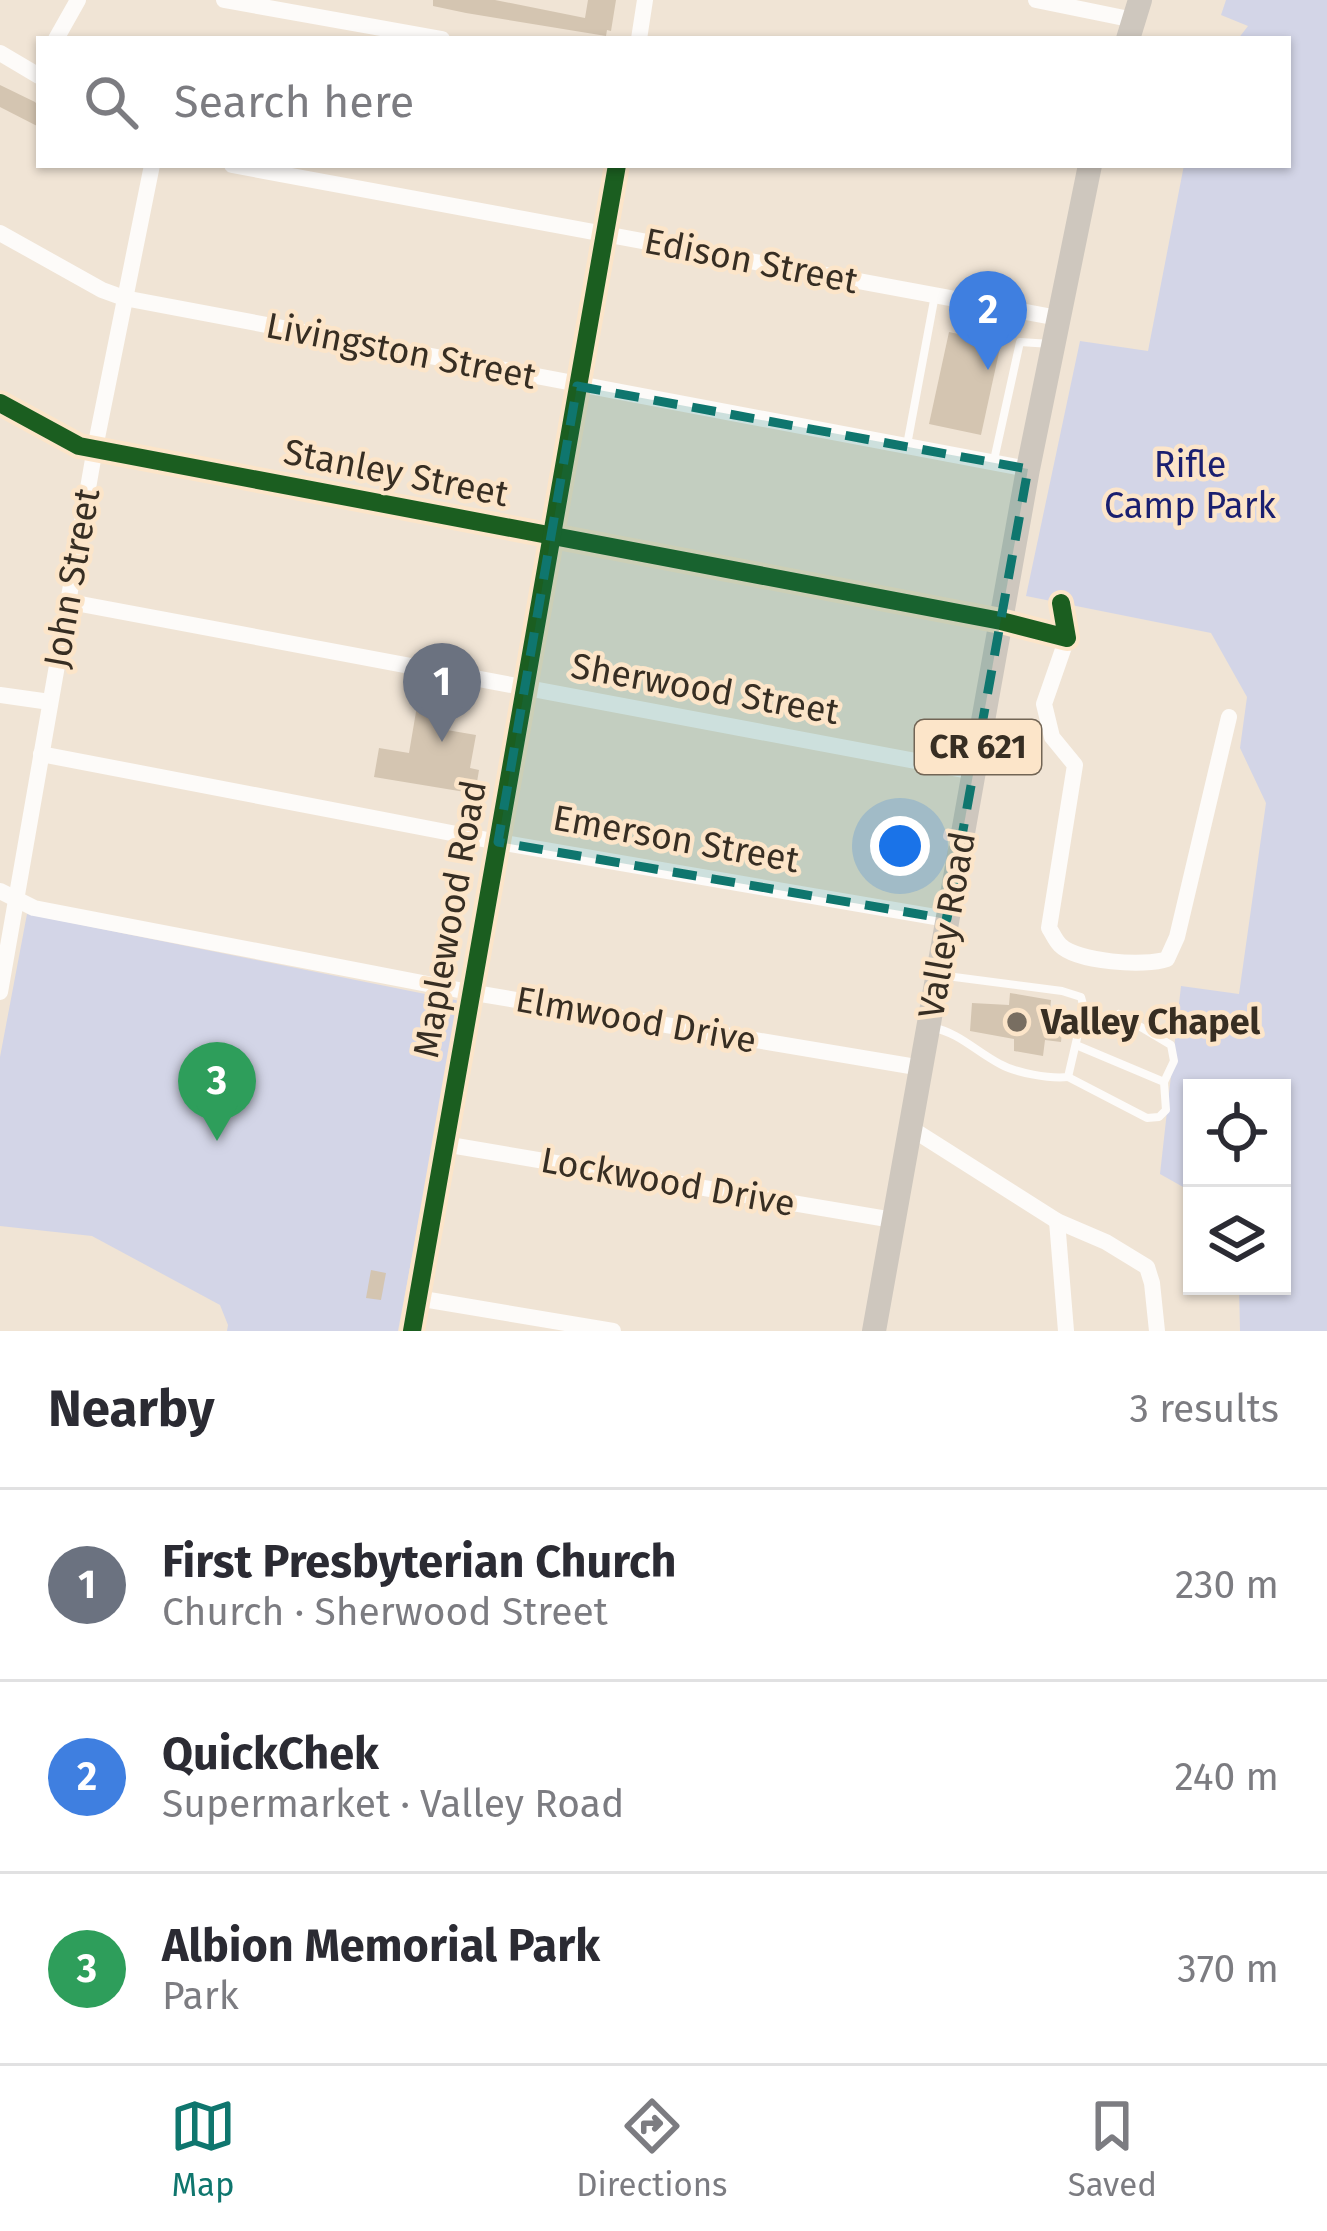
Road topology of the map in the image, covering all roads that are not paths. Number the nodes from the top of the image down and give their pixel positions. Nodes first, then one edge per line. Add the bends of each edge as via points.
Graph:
1 (78, 0) edge
2 (224, 0) edge
3 (645, 0) edge
4 (1036, 0) edge
5 (1134, 20) edge
6 (58, 36) edge
7 (425, 36) edge
8 (639, 36) edge
9 (0, 53) edge
10 (36, 72) edge
11 (151, 168) edge
12 (248, 168) edge
13 (616, 168) edge
14 (1085, 168) edge
15 (0, 232) edge
16 (604, 234) junction
17 (935, 296) junction
18 (124, 298) junction
19 (1058, 318) junction
20 (1053, 344) junction
21 (577, 386) junction
22 (0, 403) edge
23 (906, 446) junction
24 (95, 448) junction
25 (994, 463) junction
26 (1028, 469) junction
27 (551, 537) junction
28 (70, 602) junction
29 (1061, 603) dead end
30 (1001, 621) junction
31 (1067, 638) junction
32 (525, 690) junction
33 (0, 695) edge
34 (50, 703) junction
35 (1228, 717) dead end
36 (40, 754) junction
37 (974, 772) junction
38 (498, 842) junction
39 (8, 896) edge
40 (947, 919) junction
41 (938, 975) junction
42 (0, 992) edge
43 (469, 992) junction
44 (1119, 1013) dead end
45 (929, 1027) junction
46 (1076, 1046) junction
47 (922, 1068) junction
48 (1068, 1076) junction
49 (1164, 1082) junction
50 (912, 1129) junction
51 (444, 1144) junction
52 (892, 1220) junction
53 (1057, 1221) junction
54 (418, 1298) junction
55 (412, 1331) edge
56 (613, 1331) edge
57 (874, 1331) edge
58 (1066, 1331) edge
59 (1157, 1331) edge

1 - 6 street
2 - 7 street
3 - 8 street
4 - 5 street
9 - 10 street
11 - 18 street, John Street
12 - 16 street, Edison Street
13 - 16 street, Maplewood Road
14 - 19 main road, Valley Road / CR 621
15 - 18 street, Livingston Street
16 - 17 street, Edison Street
16 - 21 street, Maplewood Road
17 - 19 street, Edison Street
17 - 23 lane
18 - 21 street, Livingston Street
18 - 24 street, John Street
19 - 20 main road, Valley Road / CR 621
20 - 25 lane via 1020,342
20 - 26 main road, Valley Road / CR 621
21 - 23 street, Livingston Street
21 - 27 street, Maplewood Road
22 - 24 street, Stanley Street
23 - 25 street, Livingston Street
24 - 27 street, Stanley Street
24 - 28 street, John Street
25 - 26 street, Livingston Street
26 - 30 main road, Valley Road / CR 621
27 - 30 street, Stanley Street
27 - 32 street, Maplewood Road
28 - 32 street, Sherwood Street
28 - 34 street, John Street
29 - 31 street
30 - 31 street, Stanley Street
30 - 37 main road, Valley Road / CR 621
31 - 35 street via 1043,704 1052,737 1075,765 1049,928 1078,956 1167,959
32 - 37 street, Sherwood Street
32 - 38 street, Maplewood Road
33 - 34 street
34 - 36 street, John Street
36 - 38 street, Emerson Street
36 - 39 street, John Street
37 - 40 main road, Valley Road / CR 621
38 - 40 street, Emerson Street
38 - 43 street, Maplewood Road
39 - 42 street, John Street
39 - 43 street, Elmwood Drive via 34,908
40 - 41 main road, Valley Road / CR 621
41 - 45 main road, Valley Road / CR 621
41 - 46 lane via 1081,997
43 - 47 street, Elmwood Drive
43 - 51 street, Maplewood Road
44 - 49 lane via 1171,1045
45 - 47 main road, Valley Road / CR 621
45 - 48 lane via 960,1035 1000,1065
46 - 48 lane
46 - 49 lane
47 - 50 main road, Valley Road / CR 621
48 - 49 lane via 1154,1119 1166,1110
50 - 52 main road, Valley Road / CR 621
50 - 53 street
51 - 52 street, Lockwood Drive
51 - 54 street, Maplewood Road
52 - 57 main road, Valley Road / CR 621
53 - 58 street
53 - 59 street via 1147,1267
54 - 55 street, Maplewood Road
54 - 56 street

